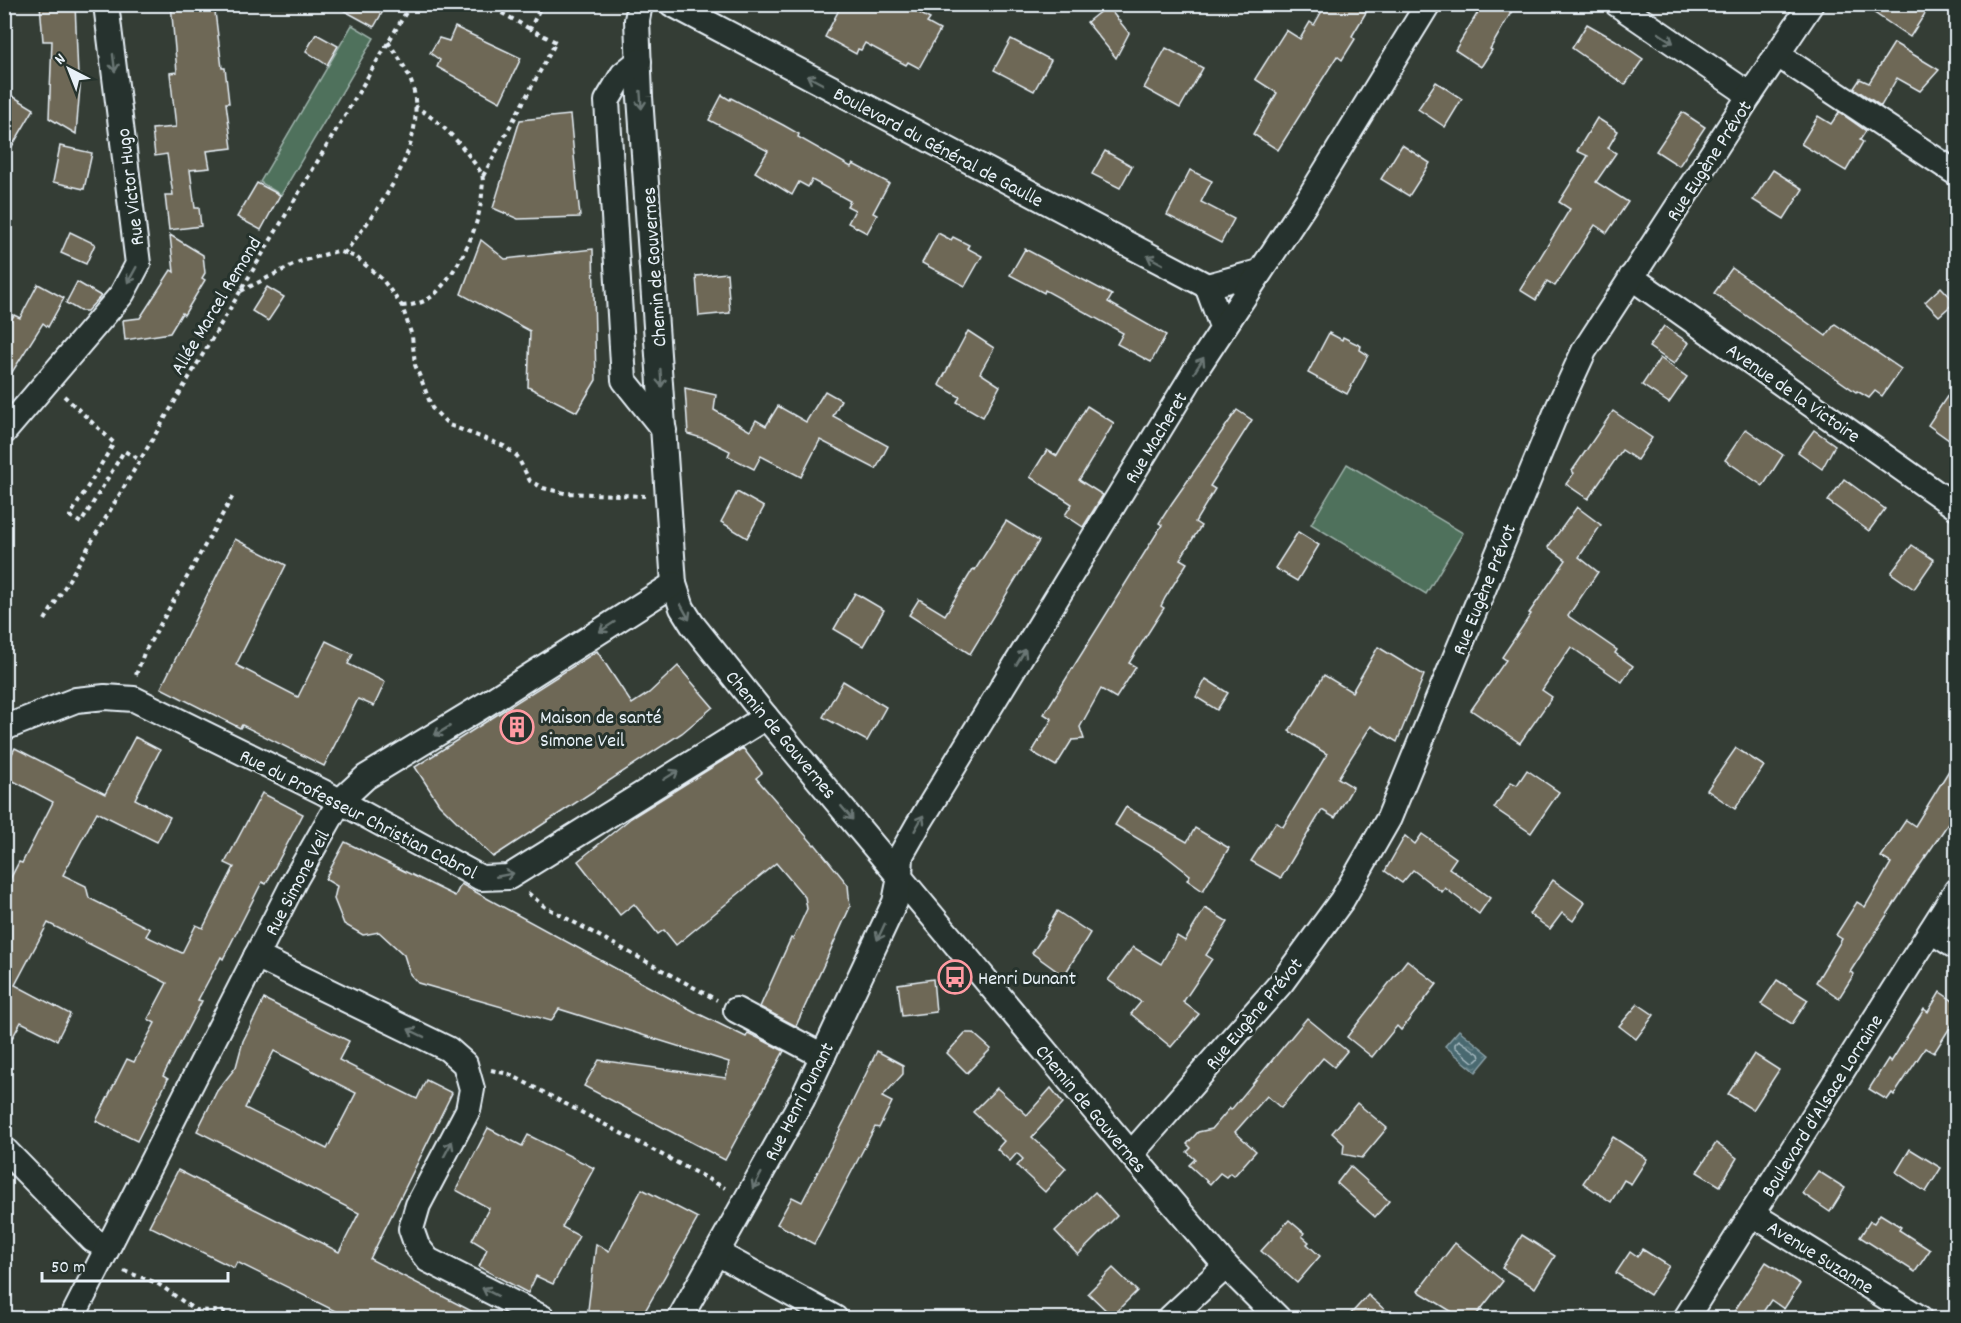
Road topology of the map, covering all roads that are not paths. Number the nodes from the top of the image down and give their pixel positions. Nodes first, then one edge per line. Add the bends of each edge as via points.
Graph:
1 (106, 4) edge
2 (640, 4) edge
3 (672, 4) edge
4 (1428, 4) edge
5 (1617, 4) edge
6 (1811, 4) edge
7 (1778, 55) junction
8 (639, 61) junction
9 (1750, 95) junction
10 (1956, 173) edge
11 (1259, 272) junction
12 (1631, 277) junction
13 (1207, 286) junction
14 (1222, 327) junction
15 (664, 430) junction
16 (4, 432) edge
17 (1956, 507) edge
18 (674, 584) junction
19 (766, 717) junction
20 (4, 729) edge
21 (340, 801) junction
22 (900, 877) junction
23 (1956, 891) edge
24 (1931, 931) junction
25 (1956, 946) edge
26 (256, 956) junction
27 (736, 1010) road end
28 (822, 1056) junction
29 (4, 1149) edge
30 (1131, 1154) junction
31 (1752, 1214) junction
32 (717, 1253) junction
33 (104, 1255) junction
34 (1226, 1266) junction
35 (72, 1318) edge
36 (543, 1318) edge
37 (680, 1318) edge
38 (835, 1318) edge
39 (1170, 1318) edge
40 (1278, 1318) edge
41 (1686, 1318) edge
42 (1920, 1318) edge

1 -> 16 street, Rue Victor Hugo via 138,264 122,294
2 - 8 street, Chemin de Gouvernes
13 -> 3 street, Boulevard du Général de Gaulle
4 - 11 street, Rue Macheret
5 -> 9 street
6 - 7 street, Rue Eugène Prévot
7 - 9 street, Rue Eugène Prévot
7 - 10 street
8 -> 15 street, Chemin de Gouvernes
8 - 15 street via 623,74 607,101 624,380
9 - 12 street, Rue Eugène Prévot
11 - 13 street
11 - 14 street, Rue Macheret
12 - 17 street, Avenue de la Victoire
12 - 30 street, Rue Eugène Prévot via 1584,351 1558,408 1389,818 1342,900 1282,982
13 - 14 street
22 -> 14 street, Rue Macheret via 901,855 918,825
15 - 18 street, Chemin de Gouvernes
18 -> 19 street, Chemin de Gouvernes via 692,624
18 -> 21 street, Rue Simone Veil via 366,777
21 -> 19 street, Rue du Professeur Christian Cabrol via 481,878 510,876
19 -> 22 street, Chemin de Gouvernes
20 - 21 street, Rue du Professeur Christian Cabrol via 76,700 134,699
21 - 26 street, Rue Simone Veil
22 -> 28 street, Rue Henri Dunant via 895,902
22 - 30 street, Chemin de Gouvernes
23 - 24 street, Boulevard d'Alsace Lorraine
24 - 25 street
24 - 31 street, Boulevard d'Alsace Lorraine
26 - 33 street, Rue Simone Veil
36 -> 26 street via 428,1260 411,1229 418,1205 468,1110 472,1089 465,1064 448,1049
27 - 28 street
28 -> 32 street, Rue Henri Dunant via 802,1100
29 - 33 street
30 - 34 street, Chemin de Gouvernes
31 - 41 street, Boulevard d'Alsace Lorraine
31 - 42 street, Avenue Suzanne
32 - 37 street, Rue Henri Dunant
32 - 38 street
33 - 35 street, Rue Simone Veil
34 - 39 street
34 - 40 street, Chemin de Gouvernes

